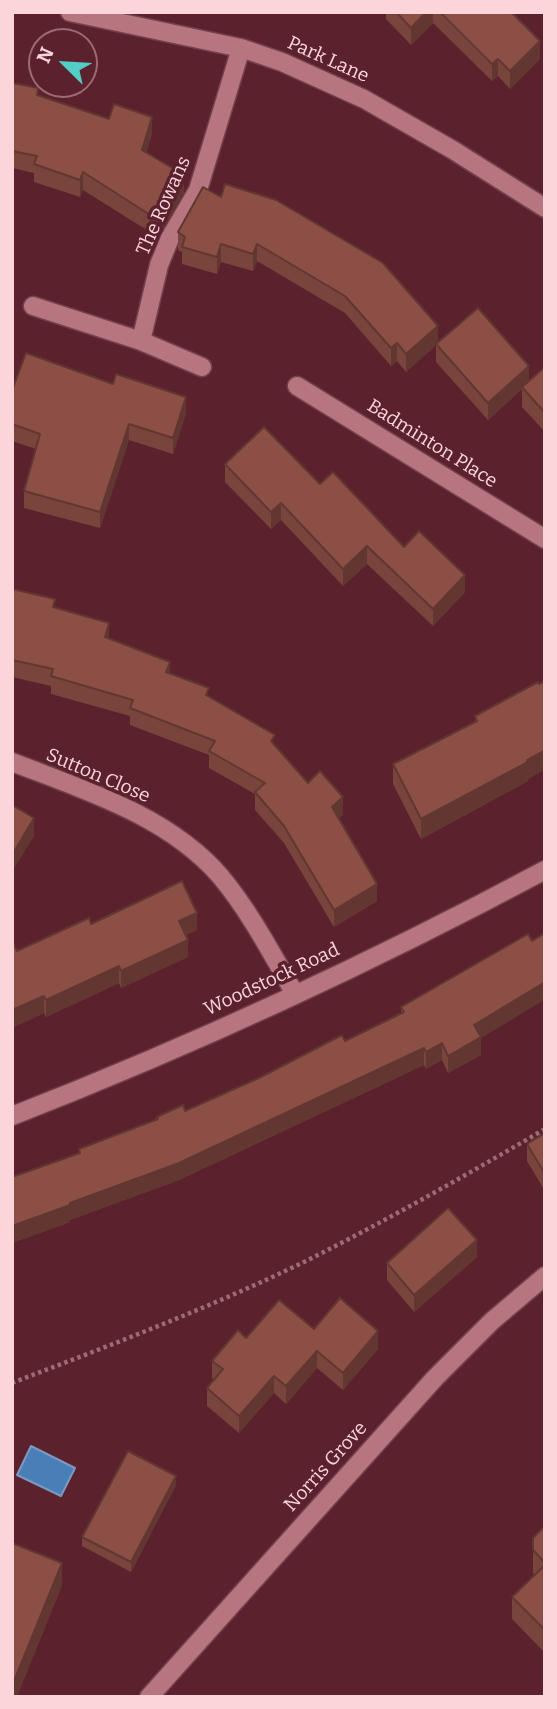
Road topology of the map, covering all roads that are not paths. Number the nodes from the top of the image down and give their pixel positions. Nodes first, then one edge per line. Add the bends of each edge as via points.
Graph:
1 (70, 12) edge
2 (240, 48) junction
3 (545, 208) edge
4 (33, 306) dead end
5 (141, 341) junction
6 (202, 367) dead end
7 (297, 386) dead end
8 (545, 539) edge
9 (12, 762) edge
10 (545, 870) edge
11 (295, 994) junction
12 (12, 1116) edge
13 (545, 1276) edge
14 (149, 1697) edge

1 - 2 street, Park Lane
2 - 3 street, Park Lane via 364,99
2 - 5 street, The Rowans via 198,190 159,265
4 - 5 street
5 - 6 street
7 - 8 street, Badminton Place
9 - 11 street, Sutton Close via 113,801 190,850 220,876
10 - 11 street, Woodstock Road
11 - 12 street, Woodstock Road via 101,1082
13 - 14 street, Norris Grove via 435,1378

